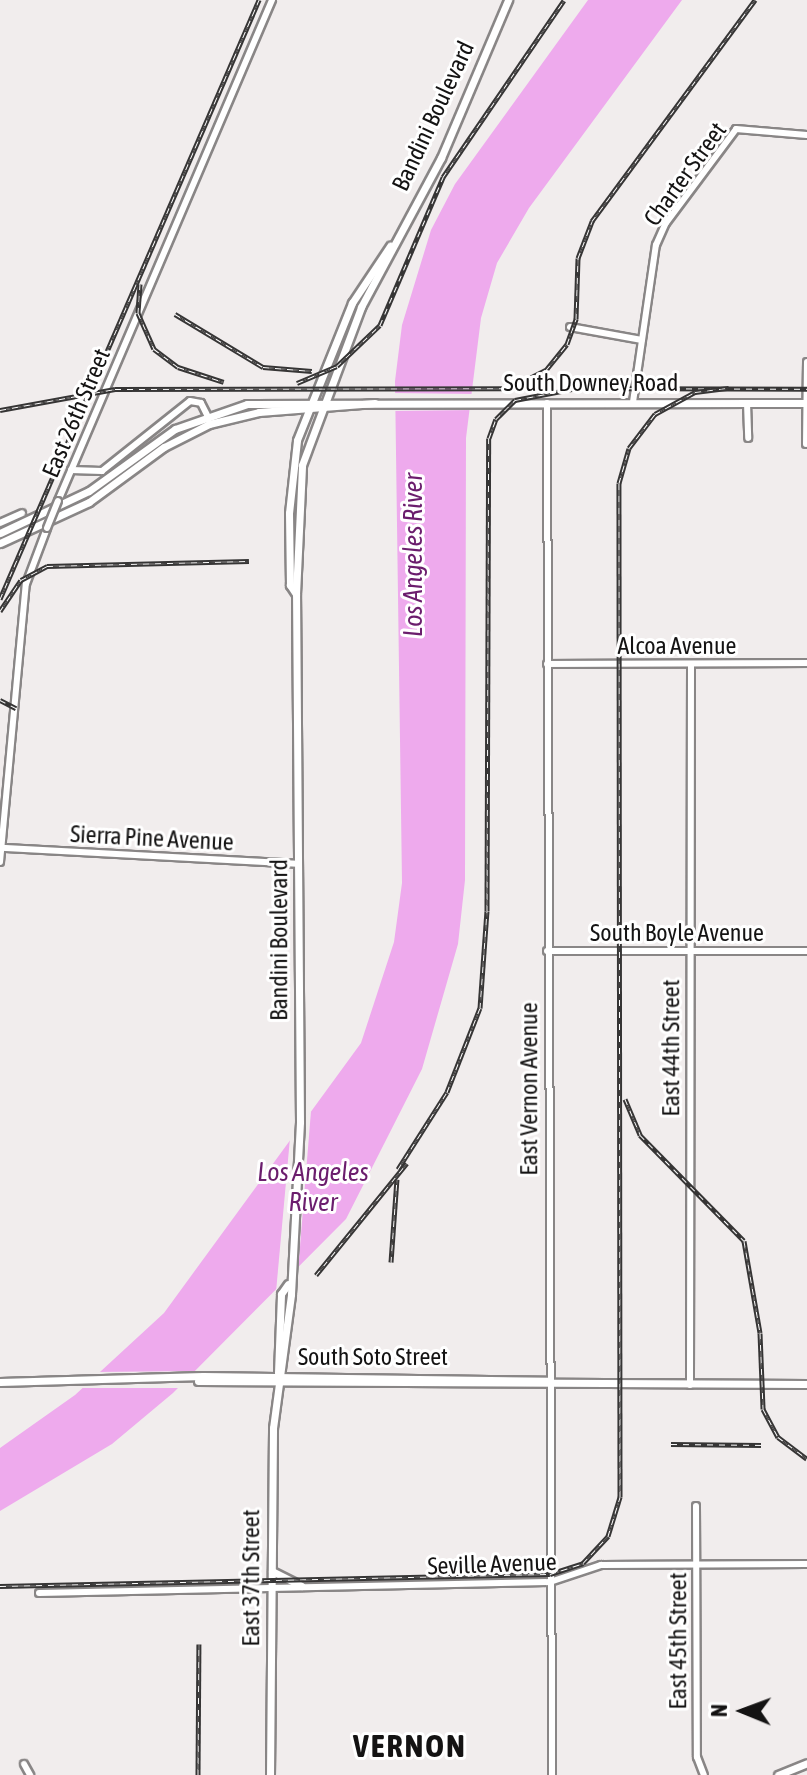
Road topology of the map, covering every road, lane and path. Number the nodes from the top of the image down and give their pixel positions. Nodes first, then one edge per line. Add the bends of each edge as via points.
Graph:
1 (272, 0) edge
2 (508, 0) edge
3 (807, 135) edge
4 (390, 246) junction
5 (570, 327) dead end
6 (642, 340) junction
7 (807, 362) edge
8 (328, 388) junction
9 (312, 401) junction
10 (322, 401) junction
11 (343, 401) junction
12 (633, 402) junction
13 (375, 403) junction
14 (547, 403) junction
15 (747, 403) junction
16 (807, 403) edge
17 (308, 410) junction
18 (319, 410) junction
19 (207, 415) junction
20 (748, 438) dead end
21 (806, 444) edge
22 (76, 457) junction
23 (71, 470) junction
24 (87, 475) junction
25 (22, 513) dead end
26 (0, 523) edge
27 (0, 533) edge
28 (0, 543) edge
29 (296, 594) junction
30 (807, 663) edge
31 (547, 664) junction
32 (691, 664) junction
33 (4, 848) junction
34 (0, 862) edge
35 (299, 864) junction
36 (547, 951) junction
37 (689, 951) junction
38 (807, 951) edge
39 (277, 1379) junction
40 (548, 1381) junction
41 (0, 1382) edge
42 (807, 1384) edge
43 (690, 1385) junction
44 (696, 1506) dead end
45 (807, 1564) edge
46 (695, 1565) junction
47 (271, 1569) junction
48 (550, 1582) junction
49 (301, 1586) junction
50 (271, 1587) junction
51 (39, 1593) dead end
52 (807, 1763) edge
53 (24, 1764) dead end
54 (30, 1775) edge
55 (270, 1775) edge
56 (552, 1775) edge
57 (704, 1775) edge
58 (778, 1775) edge

1 - 22 street, East 26th Street
2 - 4 main road, Bandini Boulevard via 441,158
3 - 6 street, Charter Street via 742,126 732,132 656,245
4 - 8 main road, Bandini Boulevard
4 - 9 main road, Bandini Boulevard via 352,303
5 - 6 street
6 - 12 street, Charter Street
7 - 16 street
8 - 10 main road, Bandini Boulevard
8 - 11 main road
9 - 10 main road, South Downey Road
9 - 17 main road, Bandini Boulevard
9 - 19 main road, South Downey Road via 259,403
10 - 11 main road, South Downey Road
10 - 18 main road, Bandini Boulevard
11 - 13 main road, South Downey Road
12 - 14 main road, South Downey Road
12 - 15 main road, South Downey Road
13 - 14 main road, South Downey Road
13 - 18 main road, South Downey Road
14 - 31 street, East Vernon Avenue
15 - 16 main road, South Downey Road
15 - 20 street
16 - 21 street
17 - 18 main road, South Downey Road
17 - 28 main road, South Downey Road via 245,414 194,430 89,502
17 - 29 main road, Bandini Boulevard via 290,482 290,585
18 - 29 main road, Bandini Boulevard via 302,465
19 - 24 street, South Downey Road via 201,403 190,401 115,463
19 - 27 main road, South Downey Road via 175,429 80,496
22 - 23 street, East 26th Street
22 - 24 street
23 - 24 street
23 - 33 street, East 26th Street, bridge via 26,584
25 - 26 street
29 - 35 main road, Bandini Boulevard
30 - 32 street, Alcoa Avenue
31 - 32 street, Alcoa Avenue
31 - 36 street, East Vernon Avenue
32 - 37 street, East 44th Street
33 - 34 street, East 26th Street
33 - 35 street, Sierra Pine Avenue
35 - 39 main road, Bandini Boulevard via 300,1122 284,1367
36 - 37 street, South Boyle Avenue
36 - 40 street, East Vernon Avenue
37 - 38 street, South Boyle Avenue
37 - 43 street, East 44th Street
39 - 40 main road, South Soto Street
39 - 41 main road, South Soto Street
39 - 47 main road, East 37th Street
40 - 43 main road, South Soto Street
40 - 48 street, East Vernon Avenue
42 - 43 main road, South Soto Street
44 - 46 street, East 45th Street
45 - 46 street, Seville Avenue
46 - 48 street, Seville Avenue via 601,1565
46 - 57 street, East 45th Street via 697,1757
47 - 49 main road
47 - 50 main road, East 37th Street
48 - 49 street, Seville Avenue
48 - 56 street, East Vernon Avenue
49 - 50 street, Seville Avenue
50 - 51 street, Seville Avenue
50 - 55 main road, East 37th Street
52 - 58 main road
53 - 54 street

